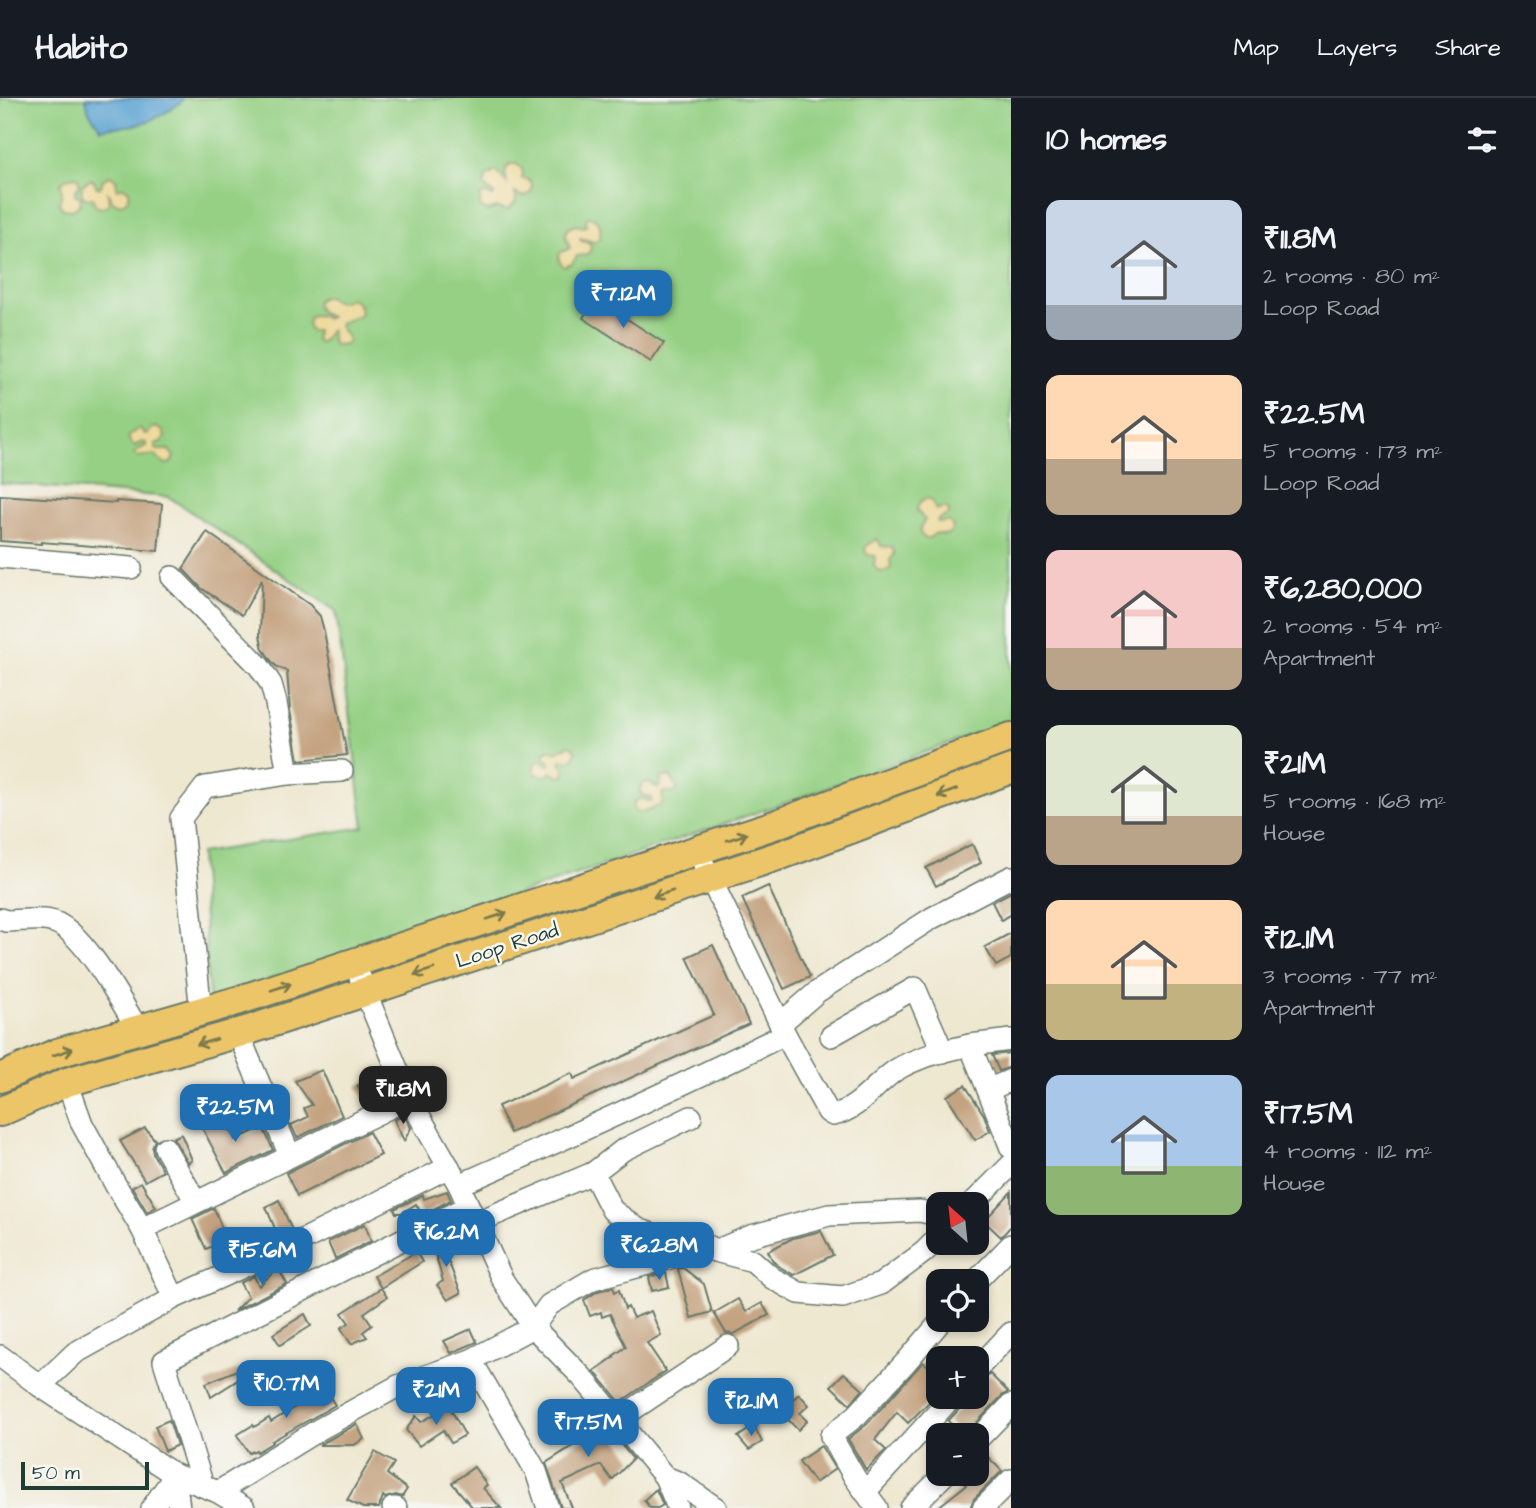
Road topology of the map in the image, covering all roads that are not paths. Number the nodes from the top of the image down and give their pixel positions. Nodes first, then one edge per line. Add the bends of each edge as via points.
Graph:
1 (0, 557) edge
2 (131, 568) dead end
3 (172, 577) dead end
4 (1011, 737) edge
5 (1011, 769) edge
6 (342, 771) dead end
7 (288, 774) junction
8 (697, 850) junction
9 (1011, 877) edge
10 (711, 878) junction
11 (0, 919) edge
12 (356, 962) junction
13 (365, 991) junction
14 (201, 1012) junction
15 (783, 1029) junction
16 (138, 1030) junction
17 (238, 1032) junction
18 (831, 1036) dead end
19 (1011, 1040) edge
20 (970, 1045) junction
21 (943, 1052) junction
22 (0, 1078) edge
23 (1011, 1080) edge
24 (67, 1082) junction
25 (988, 1090) junction
26 (409, 1098) junction
27 (0, 1112) edge
28 (691, 1117) dead end
29 (165, 1147) dead end
30 (1011, 1148) edge
31 (290, 1156) junction
32 (1011, 1165) edge
33 (593, 1173) junction
34 (454, 1176) junction
35 (984, 1192) edge
36 (196, 1202) junction
37 (926, 1212) edge
38 (472, 1214) junction
39 (142, 1229) junction
40 (1011, 1245) edge
41 (713, 1249) junction
42 (926, 1250) edge
43 (988, 1269) edge
44 (174, 1298) junction
45 (533, 1326) junction
46 (932, 1332) edge
47 (1011, 1333) edge
48 (728, 1346) dead end
49 (0, 1356) edge
50 (989, 1356) edge
51 (471, 1360) junction
52 (40, 1386) junction
53 (943, 1409) edge
54 (1010, 1409) edge
55 (617, 1420) junction
56 (989, 1429) edge
57 (175, 1475) junction
58 (665, 1477) junction
59 (1011, 1480) edge
60 (932, 1486) edge
61 (210, 1489) junction
62 (871, 1500) edge
63 (152, 1508) edge
64 (179, 1508) edge
65 (244, 1508) edge
66 (548, 1508) edge
67 (678, 1508) edge
68 (716, 1508) edge
69 (911, 1508) edge
70 (983, 1508) edge

1 - 2 street
3 - 7 street via 271,684
8 -> 4 main road, Loop Road
5 -> 10 main road, Loop Road
6 - 7 street
7 - 14 street via 205,787 181,818
8 - 10 street
12 -> 8 main road, Loop Road
9 - 15 street via 921,925 817,992
10 -> 13 main road, Loop Road
10 - 15 street
11 - 16 street via 52,920 73,933
12 - 13 street
14 -> 12 main road, Loop Road
13 - 17 main road, Loop Road
13 - 26 street
14 - 16 main road, Loop Road
15 - 21 street via 828,1112 834,1115 895,1071
15 - 34 street via 617,1115
22 -> 16 main road, Loop Road via 57,1053
17 -> 24 main road, Loop Road
17 - 31 street
18 - 21 street via 915,988
19 - 20 street
20 - 21 street
20 - 25 street
23 - 25 street
24 - 27 main road, Loop Road
24 - 39 street via 82,1124
25 - 30 street
26 - 31 street
26 - 34 street
28 - 33 street via 623,1150
29 - 36 street
31 - 36 street
32 - 35 street
33 - 38 street
33 - 41 street via 612,1210 638,1229
34 - 38 street
34 - 44 street
36 - 39 street
37 - 41 street via 829,1215
38 - 45 street via 502,1279
38 - 61 street via 164,1361
39 - 44 street
40 - 43 street
41 - 42 street via 753,1261 799,1293 843,1297 881,1284
41 - 45 street via 593,1279 549,1305
44 - 52 street via 75,1353
45 - 51 street
45 - 55 street
46 - 62 street via 857,1415 831,1436
47 - 50 street
48 - 55 street
49 - 52 street
51 - 61 street via 398,1387
51 - 66 street via 536,1471
52 - 57 street
53 - 62 street
54 - 56 street
55 - 58 street
57 - 61 street
57 - 63 street
57 - 64 street
58 - 67 street
58 - 68 street
59 - 70 street
60 - 69 street
61 - 65 street

